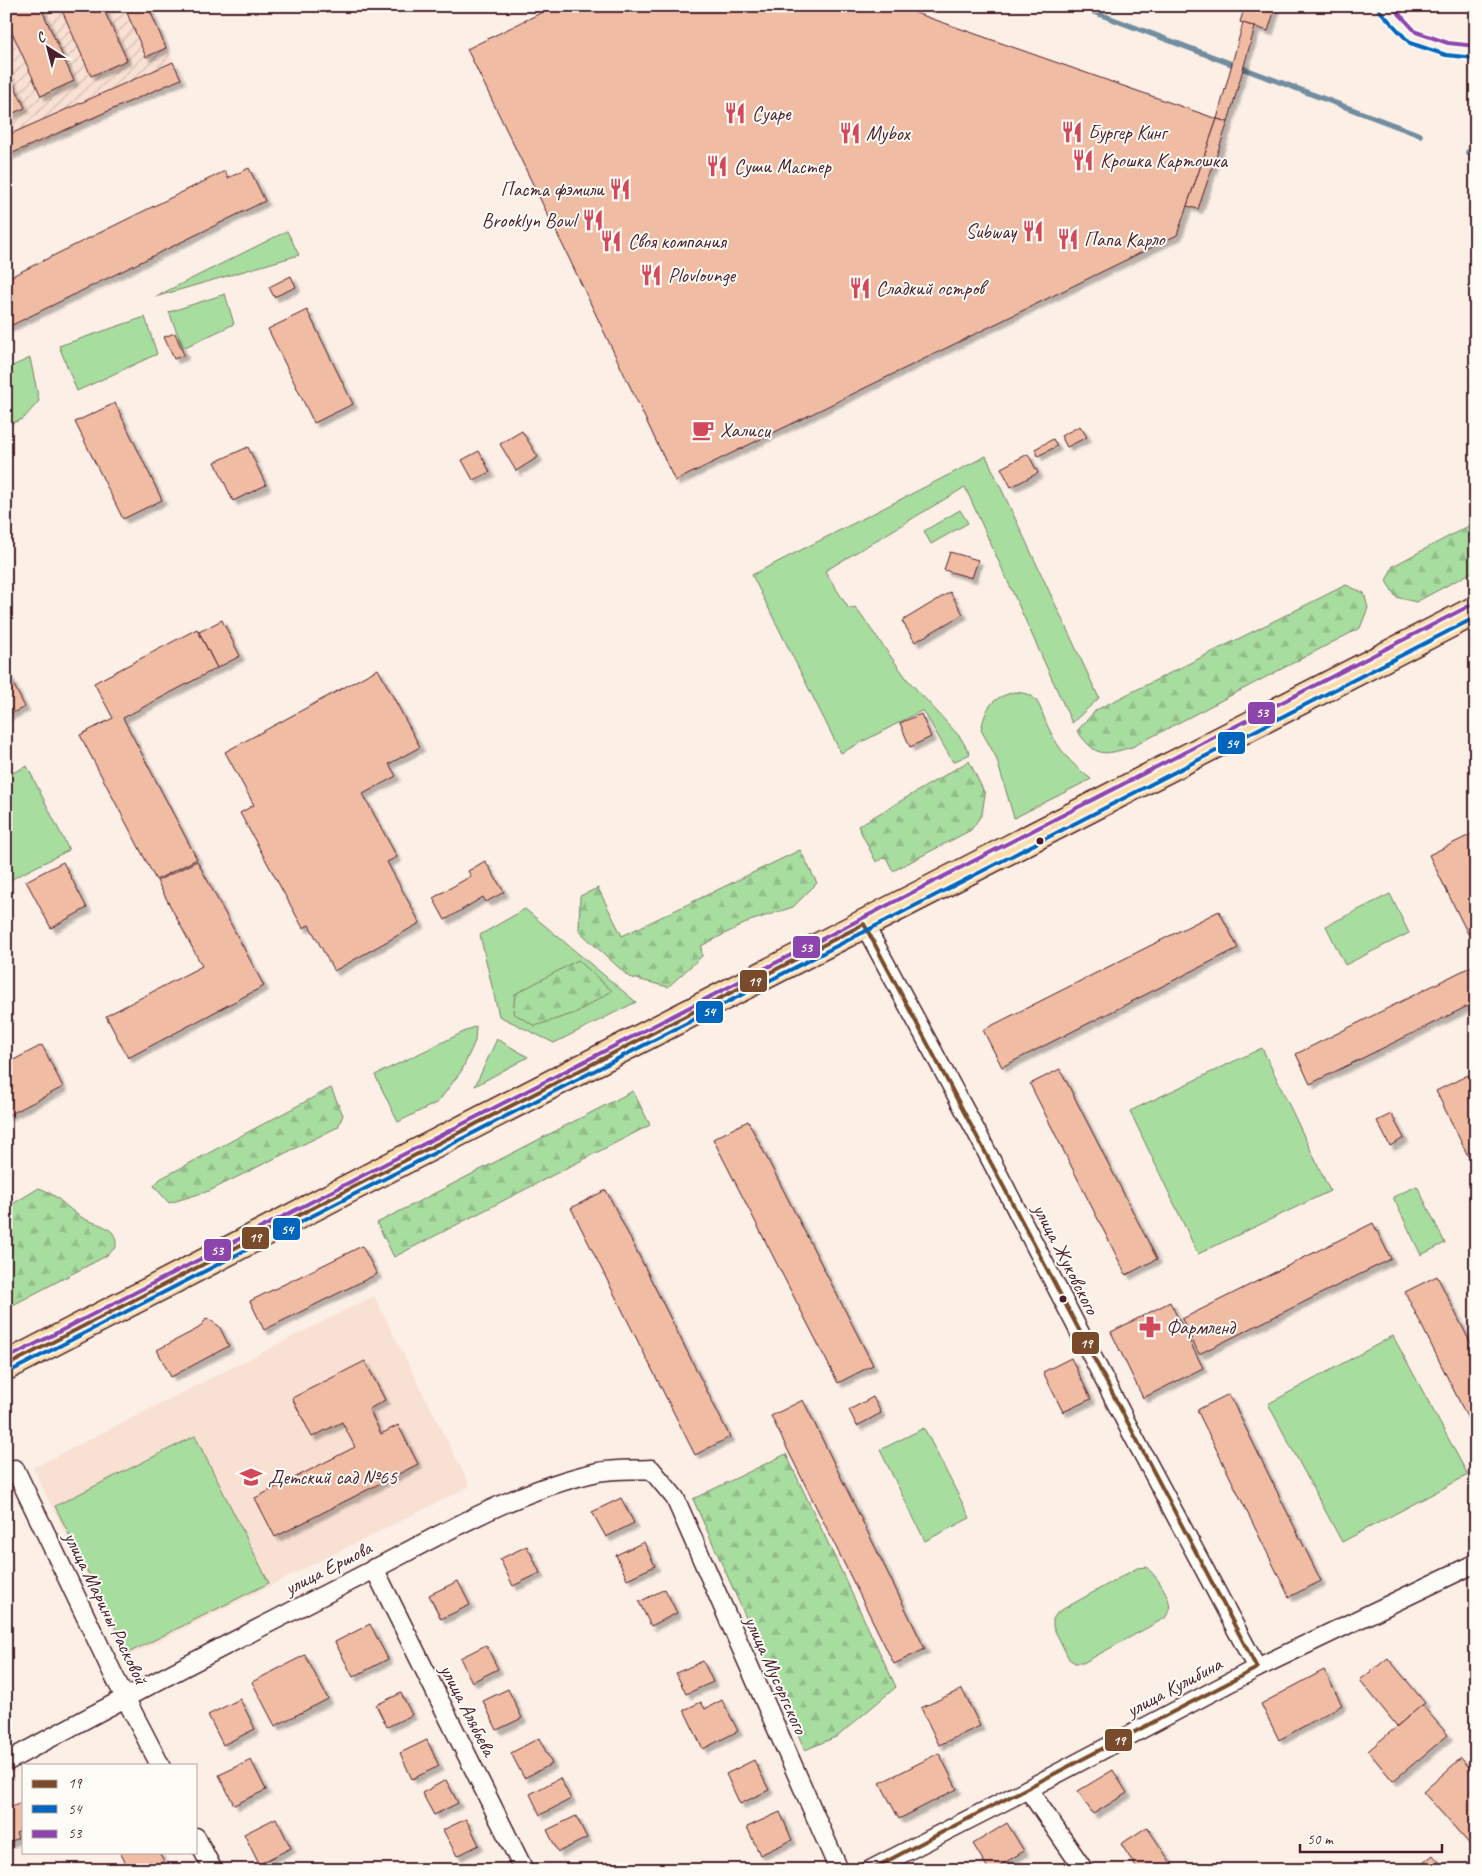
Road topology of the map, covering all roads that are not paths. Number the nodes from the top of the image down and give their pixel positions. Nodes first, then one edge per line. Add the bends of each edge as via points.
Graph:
1 (1476, 610) edge
2 (864, 924) junction
3 (6, 1366) edge
4 (15, 1469) dead end
5 (675, 1498) joint
6 (1476, 1563) edge
7 (374, 1568) junction
8 (1257, 1668) junction
9 (126, 1696) junction
10 (6, 1762) edge
11 (160, 1764) edge
12 (1028, 1789) junction
13 (198, 1841) edge
14 (213, 1870) edge
15 (524, 1870) edge
16 (839, 1870) edge
17 (870, 1870) edge
18 (1084, 1870) edge

1 - 2 main road
2 - 3 main road
2 - 8 street, улица Жуковского
4 - 9 street, улица Марины Расковой
5 - 7 street, улица Ершова via 651,1469 599,1472 498,1507
5 - 16 street, улица Мусоргского
6 - 8 street, улица Кулибина
7 - 9 street, улица Ершова
7 - 15 street, улица Алябьева
8 - 12 street, улица Кулибина
9 - 10 street, улица Ершова
9 - 11 street, улица Марины Расковой
12 - 17 street, улица Кулибина
12 - 18 street
13 - 14 street

